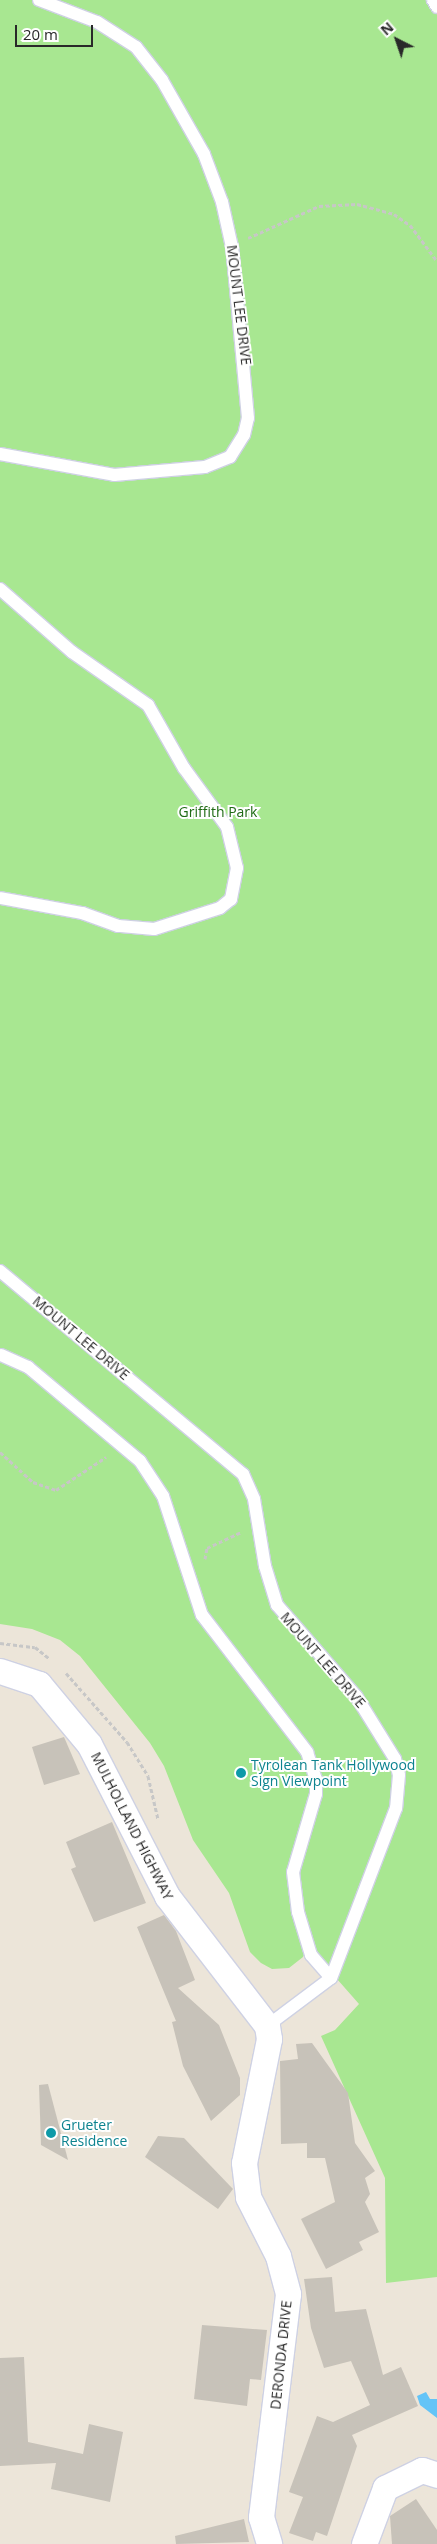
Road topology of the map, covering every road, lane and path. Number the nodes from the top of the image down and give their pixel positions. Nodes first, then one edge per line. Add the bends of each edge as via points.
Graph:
1 (39, 0) edge
2 (433, 0) edge
3 (437, 7) edge
4 (232, 247) junction
5 (437, 261) edge
6 (0, 454) edge
7 (0, 589) edge
8 (0, 898) edge
9 (0, 1271) edge
10 (1, 1355) dead end
11 (0, 1452) edge
12 (110, 1457) dead end
13 (258, 1517) junction
14 (198, 1553) dead end
15 (0, 1671) edge
16 (331, 1978) junction
17 (267, 2026) junction
18 (437, 2475) edge
19 (368, 2542) edge
20 (269, 2544) edge

1 - 4 lane, MOUNT LEE DRIVE via 118,33 150,63 204,154 222,202
2 - 3 lane
4 - 5 path via 299,212 357,204 394,214 410,225
4 - 6 lane, MOUNT LEE DRIVE via 248,395 244,435 230,457 205,468 114,475
7 - 8 lane via 72,652 148,705 184,768 227,827 237,868 231,899 220,908 154,929 128,928 82,913
9 - 13 lane, MOUNT LEE DRIVE via 234,1464 250,1485
10 - 16 lane via 28,1367 140,1461 169,1510 202,1615 307,1752 316,1779 316,1794 295,1854 295,1890 311,1955
11 - 12 path via 33,1482 56,1490 102,1457
13 - 14 path via 244,1530 207,1548 208,1560
13 - 16 lane, MOUNT LEE DRIVE via 265,1566 277,1605 356,1696 388,1744 399,1775 388,1833
15 - 17 street, MULHOLLAND HIGHWAY via 39,1684 84,1737 106,1769 167,1896
16 - 17 lane
17 - 20 street, DERONDA DRIVE via 269,2040 244,2163 248,2197 278,2256 288,2294 261,2517
18 - 19 street via 422,2470 385,2488

